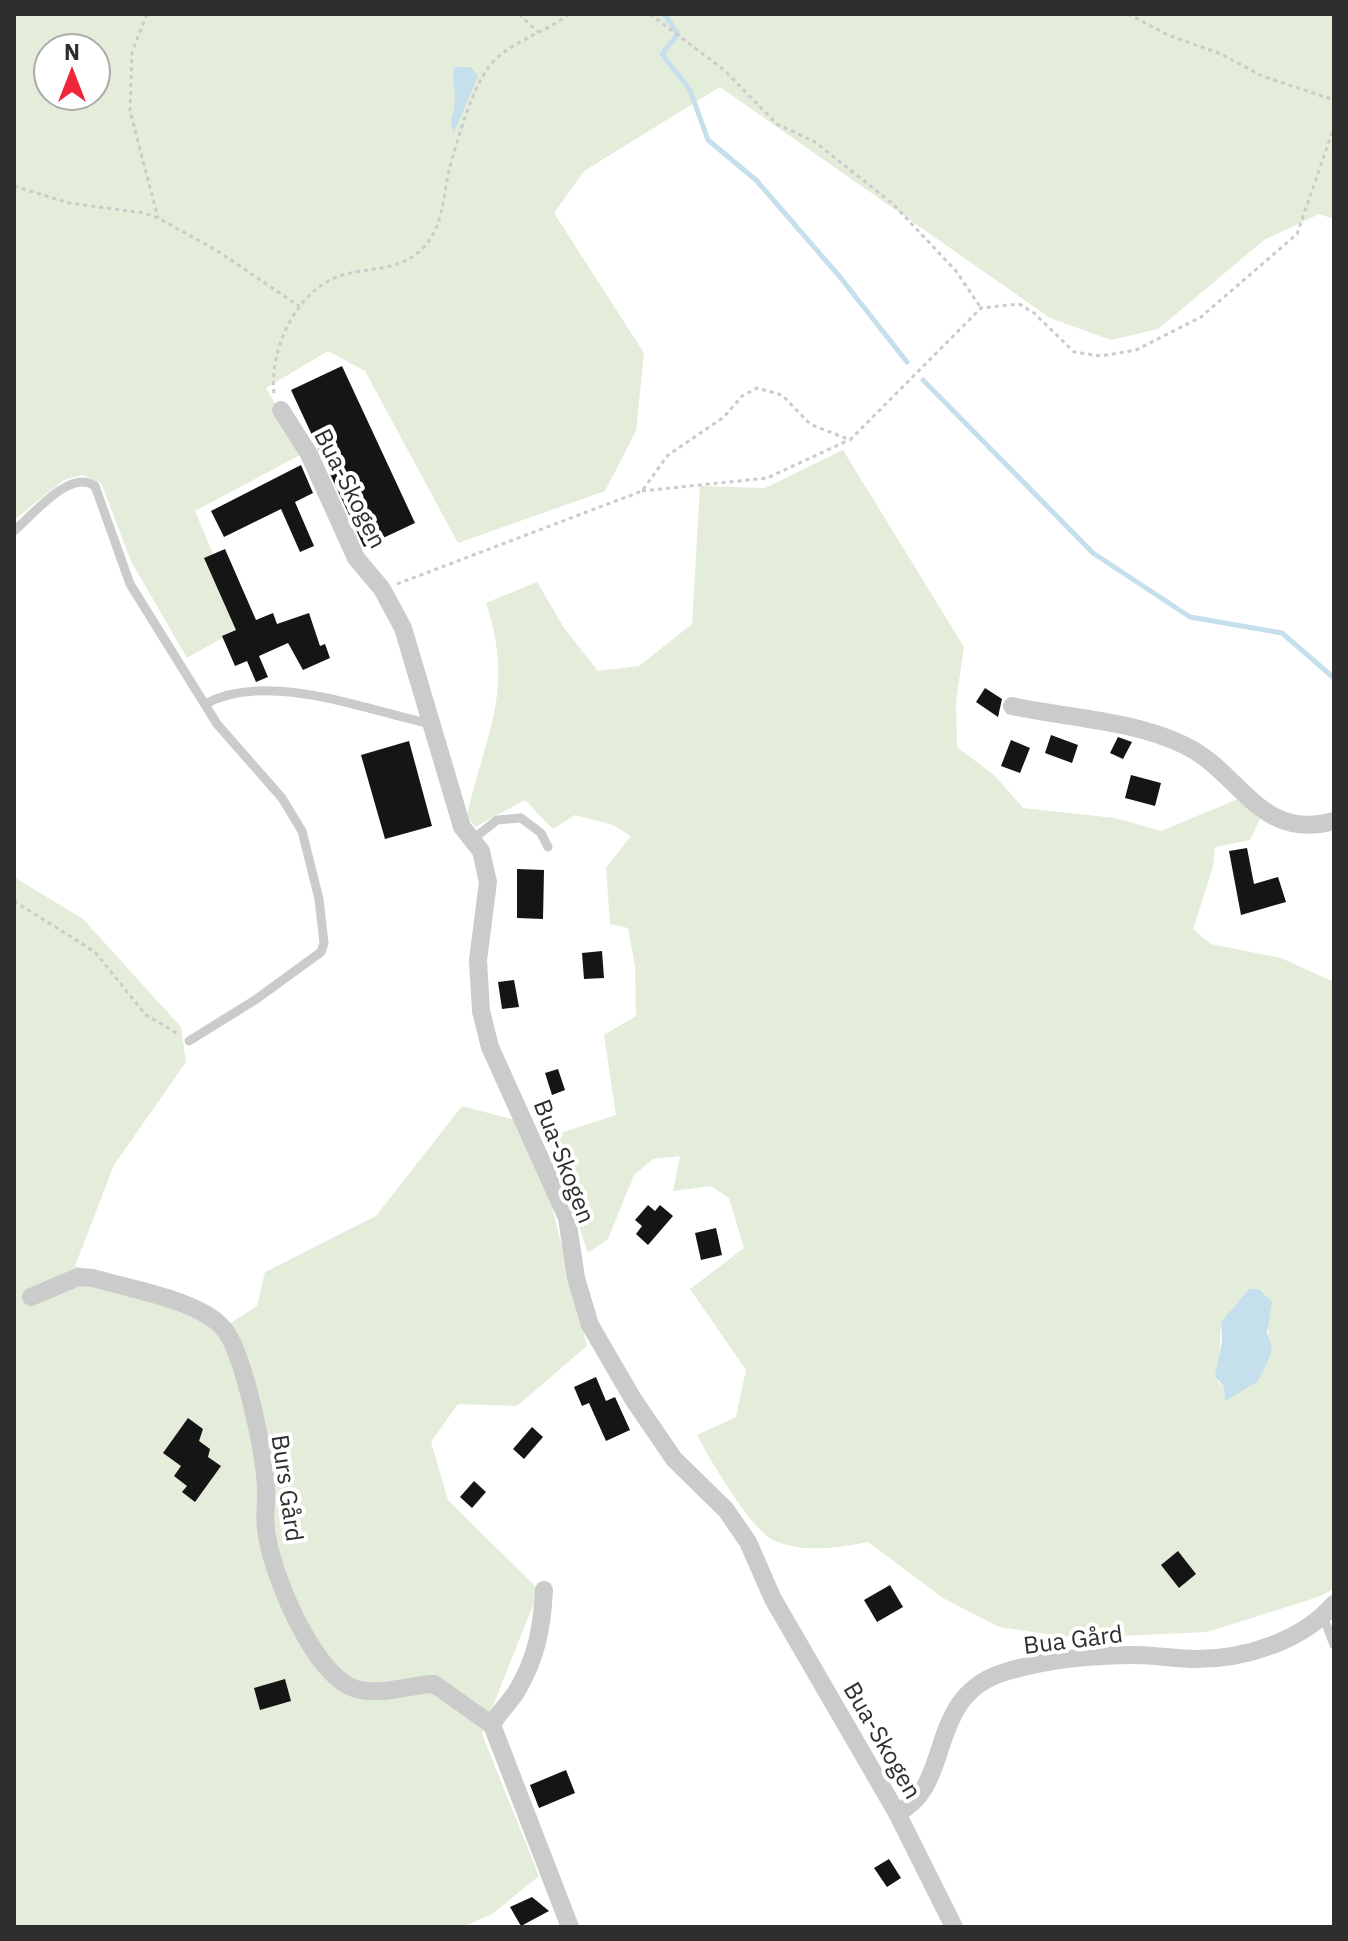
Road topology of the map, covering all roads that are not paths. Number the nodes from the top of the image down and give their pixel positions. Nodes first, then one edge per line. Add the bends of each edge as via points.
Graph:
1 (281, 410) road end
2 (14, 531) edge
3 (205, 704) junction
4 (1012, 706) dead end
5 (434, 724) junction
6 (1334, 821) edge
7 (472, 840) junction
8 (548, 847) dead end
9 (189, 1041) road end
10 (31, 1297) dead end
11 (544, 1590) dead end
12 (1329, 1610) edge
13 (1334, 1645) edge
14 (492, 1725) junction
15 (897, 1813) junction
16 (570, 1927) edge
17 (954, 1927) edge

1 - 5 street, Bua-Skogen via 309,454 356,558 382,589 403,628
2 - 3 lane via 69,485 85,481 95,486 130,584
3 - 5 lane via 231,692 314,695
3 - 9 lane via 232,746 282,798 298,823 315,874 324,943 315,958
4 - 6 street via 1173,740 1196,752 1275,818 1305,826
5 - 7 street, Bua-Skogen via 462,827
7 - 8 lane via 497,820 521,818 541,833
7 - 15 street, Bua-Skogen via 481,851 488,882 478,960 481,1011 490,1047 567,1218 590,1325 674,1459 726,1510 748,1542 800,1647
10 - 14 street, Burs Gård via 78,1277 93,1278 209,1315 224,1329 242,1371 266,1484 266,1530 299,1624 318,1660 355,1688 378,1691 434,1684
11 - 14 street via 535,1655
12 - 13 lane, Bua Gård
12 - 15 street, Bua Gård via 1284,1641 1239,1654 1194,1659 1100,1656 1000,1674 958,1706 943,1730 927,1787 911,1807
14 - 16 street
15 - 17 street, Bua-Skogen

